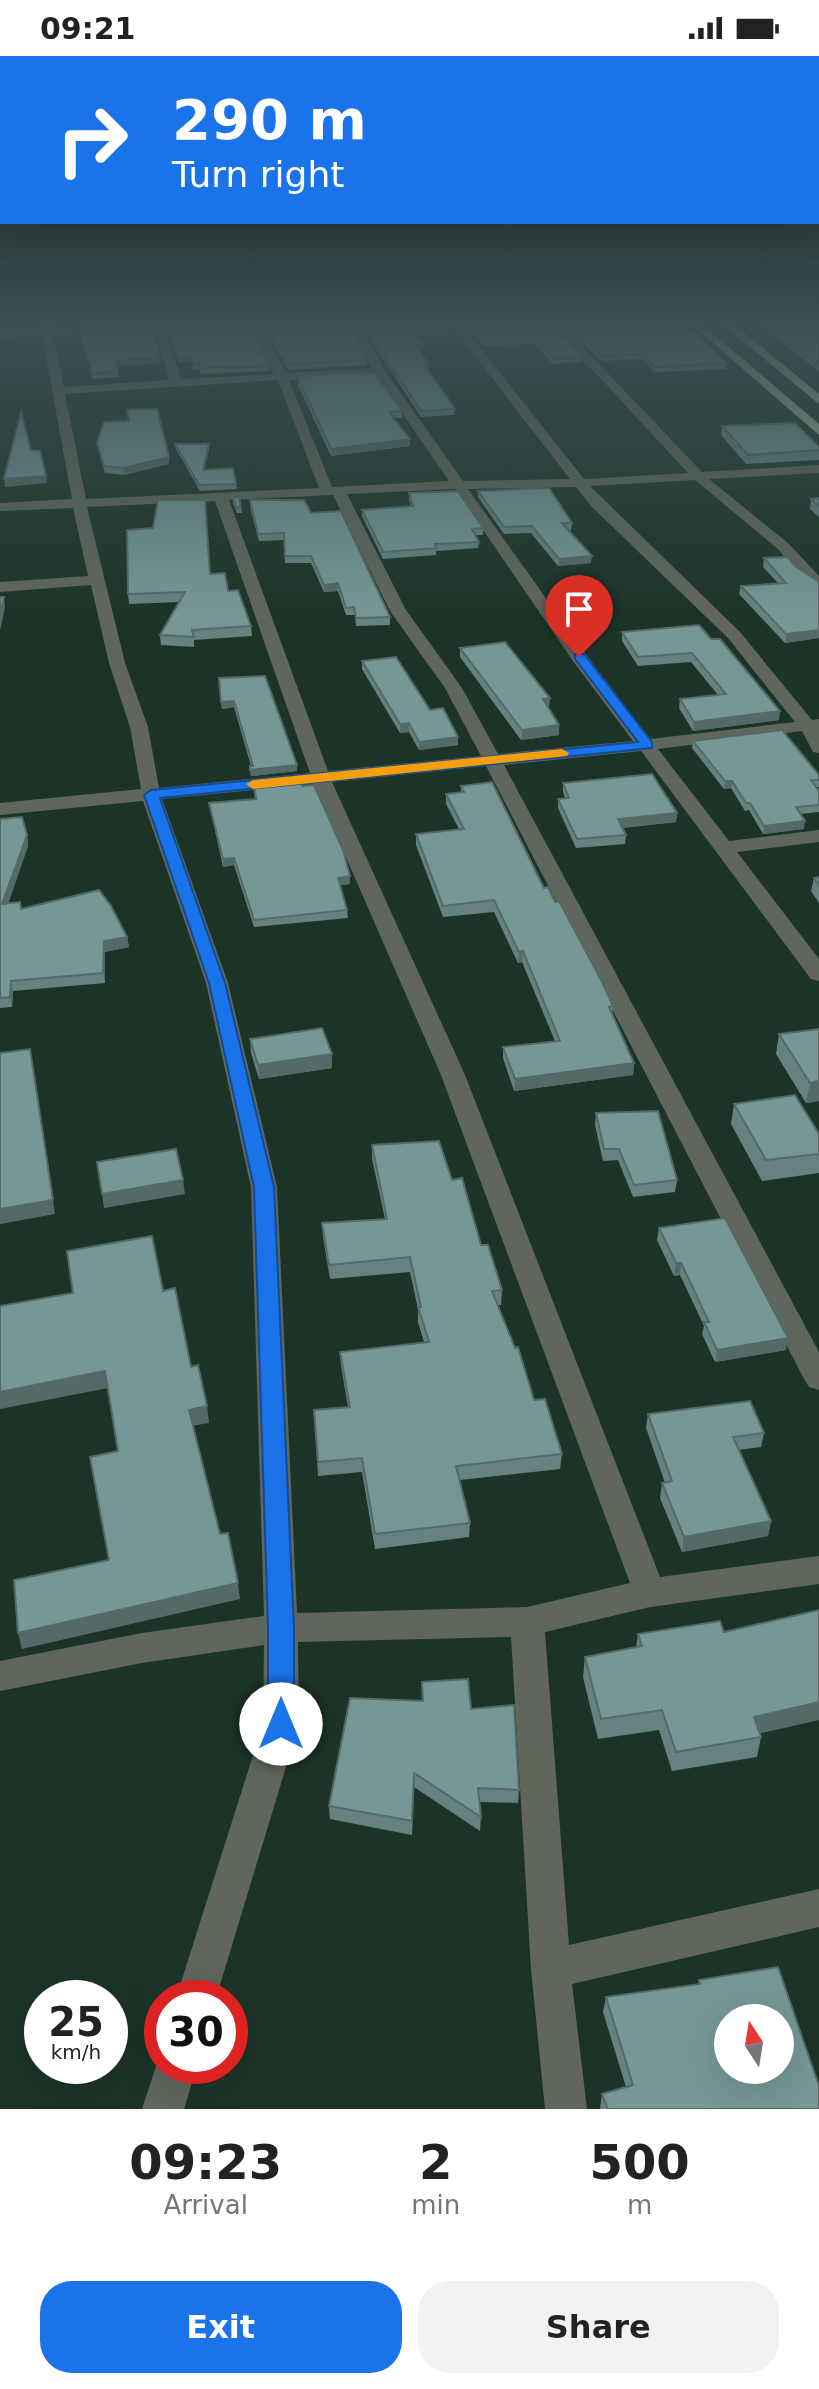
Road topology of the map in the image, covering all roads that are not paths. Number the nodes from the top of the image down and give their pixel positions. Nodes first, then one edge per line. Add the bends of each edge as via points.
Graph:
1 (66, 421) edge
2 (301, 421) edge
3 (414, 421) edge
4 (531, 421) edge
5 (646, 421) edge
6 (819, 469) edge
7 (698, 476) junction
8 (580, 483) junction
9 (458, 485) junction
10 (334, 493) junction
11 (221, 498) junction
12 (81, 503) junction
13 (0, 507) edge
14 (97, 580) junction
15 (819, 584) edge
16 (0, 587) edge
17 (814, 726) edge
18 (647, 745) junction
19 (819, 748) edge
20 (492, 760) junction
21 (321, 778) junction
22 (151, 795) junction
23 (0, 809) edge
24 (819, 836) edge
25 (723, 848) junction
26 (819, 974) edge
27 (819, 1379) edge
28 (819, 1570) edge
29 (650, 1593) junction
30 (527, 1622) junction
31 (281, 1628) junction
32 (0, 1676) edge
33 (819, 1908) edge
34 (551, 1969) junction
35 (202, 1980) edge
36 (171, 2084) edge
37 (163, 2109) edge
38 (566, 2109) edge

1 - 12 street
2 - 10 street
3 - 9 street
4 - 8 street
5 - 7 street
6 - 7 street
7 - 8 street
7 - 15 street via 784,547
8 - 9 street
8 - 17 street via 734,635
9 - 10 street
9 - 18 street
10 - 11 street
10 - 20 street via 398,611 453,688
11 - 12 street
11 - 21 street
12 - 13 street
12 - 14 street
14 - 16 street
14 - 22 street via 139,727
17 - 18 street
17 - 19 street
18 - 20 street
18 - 25 street
20 - 21 street
20 - 27 street
21 - 22 street
21 - 29 street via 453,1075
22 - 23 street
22 - 31 street via 217,983 264,1187
24 - 25 street
25 - 26 street
28 - 29 street
29 - 30 street
30 - 31 street
30 - 34 street
31 - 32 street
31 - 35 street via 281,1724
33 - 34 street
34 - 38 street
36 - 37 street

